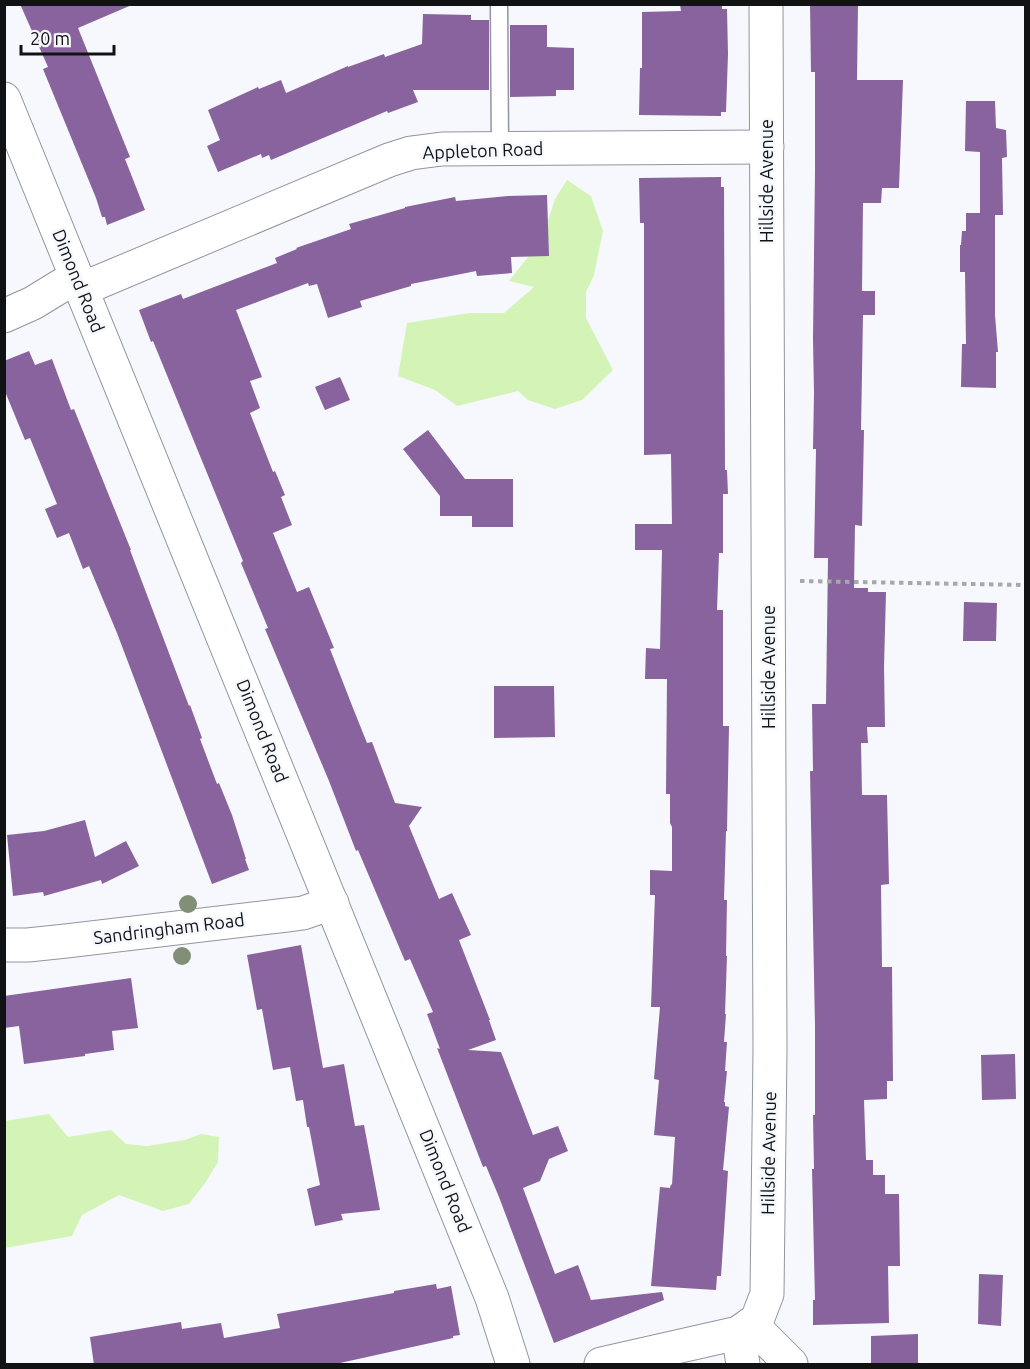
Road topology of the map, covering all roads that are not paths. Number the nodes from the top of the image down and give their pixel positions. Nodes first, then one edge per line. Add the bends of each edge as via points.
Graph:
1 (499, 4) edge
2 (766, 4) edge
3 (4, 99) edge
4 (767, 147) junction
5 (500, 149) junction
6 (80, 284) junction
7 (4, 316) edge
8 (332, 903) junction
9 (4, 945) edge
10 (744, 1341) edge
11 (513, 1365) edge
12 (601, 1365) edge
13 (791, 1365) edge

1 - 5 lane
2 - 4 street, Hillside Avenue
3 - 6 street, Dimond Road
4 - 5 street, Appleton Road
4 - 10 street, Hillside Avenue via 767,1294
5 - 6 street, Appleton Road via 433,150 389,160
6 - 7 street, Appleton Road via 64,284
6 - 8 street, Dimond Road
8 - 9 street, Sandringham Road via 303,913
8 - 11 street, Dimond Road via 492,1298
10 - 12 street
10 - 13 street

